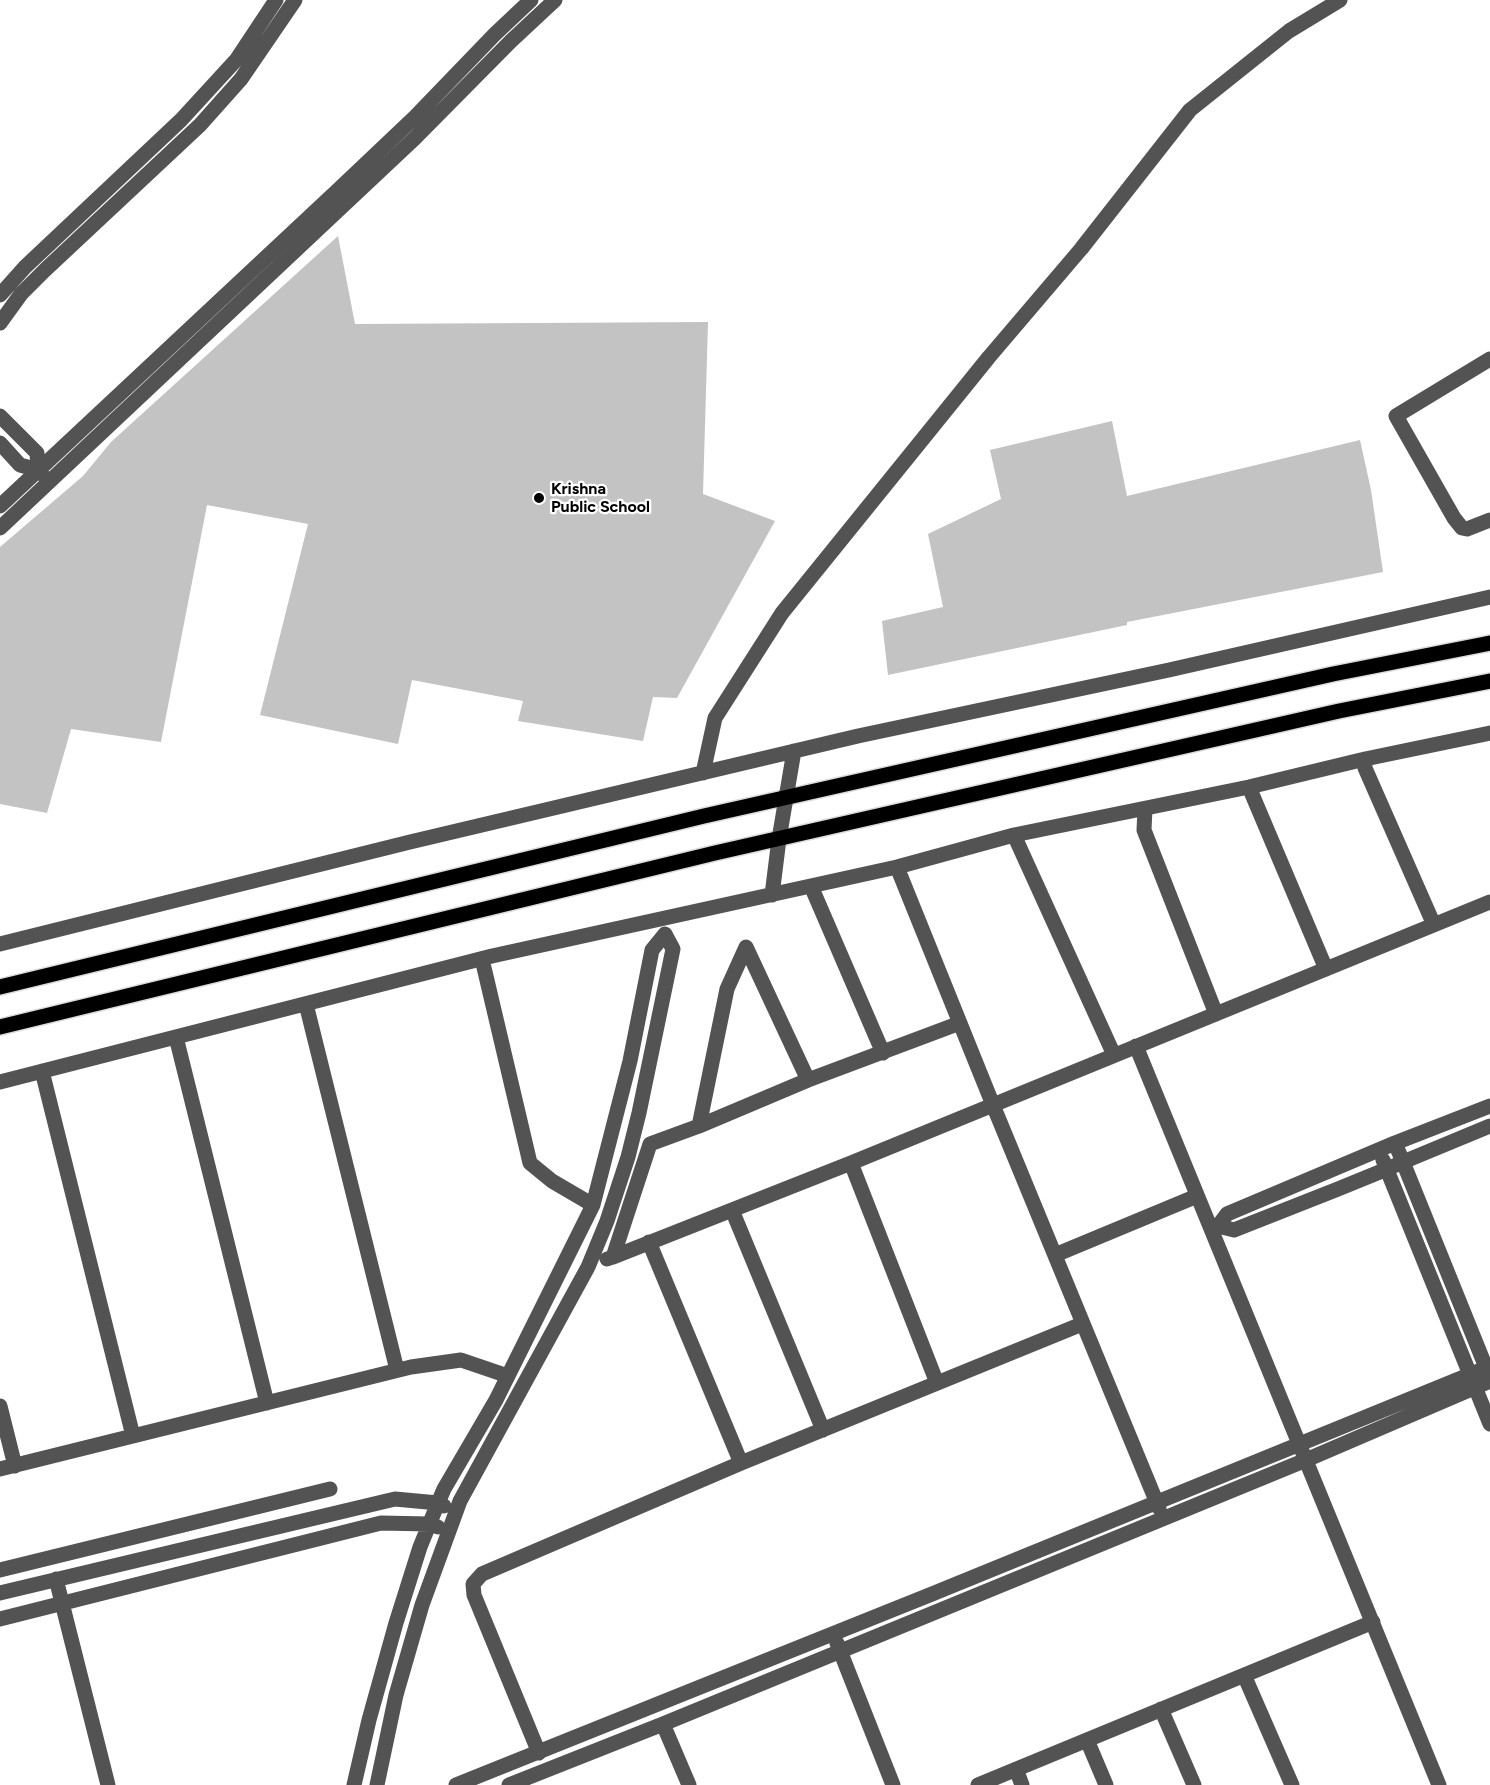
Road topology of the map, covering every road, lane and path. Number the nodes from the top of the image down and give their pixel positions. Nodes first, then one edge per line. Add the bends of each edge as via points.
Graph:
1 (276, 0) edge
2 (295, 0) edge
3 (531, 0) edge
4 (555, 0) edge
5 (1338, 0) edge
6 (0, 295) edge
7 (0, 323) edge
8 (1490, 359) edge
9 (0, 416) edge
10 (0, 443) edge
11 (38, 470) junction
12 (50, 482) junction
13 (0, 506) edge
14 (1490, 520) edge
15 (0, 528) edge
16 (1490, 597) edge
17 (1490, 643) edge
18 (1490, 681) edge
19 (1490, 733) edge
20 (794, 751) junction
21 (1365, 759) junction
22 (703, 773) junction
23 (1249, 787) junction
24 (786, 799) junction
25 (1145, 809) junction
26 (1014, 835) junction
27 (779, 838) junction
28 (897, 867) junction
29 (812, 886) junction
30 (772, 895) junction
31 (1490, 902) edge
32 (669, 917) junction
33 (1434, 925) junction
34 (665, 934) junction
35 (0, 944) edge
36 (482, 959) junction
37 (1326, 969) junction
38 (0, 987) edge
39 (306, 1004) junction
40 (1216, 1014) junction
41 (960, 1023) junction
42 (0, 1027) edge
43 (176, 1037) junction
44 (1136, 1046) junction
45 (883, 1053) junction
46 (1114, 1055) junction
47 (42, 1071) junction
48 (808, 1080) junction
49 (0, 1082) edge
50 (993, 1105) junction
51 (1490, 1106) edge
52 (699, 1126) junction
53 (1490, 1126) edge
54 (1395, 1143) junction
55 (1379, 1149) junction
56 (851, 1162) junction
57 (1403, 1162) junction
58 (1387, 1169) junction
59 (1197, 1196) junction
60 (593, 1205) junction
61 (732, 1210) junction
62 (1214, 1227) junction
63 (649, 1242) junction
64 (1055, 1255) junction
65 (613, 1257) junction
66 (588, 1267) junction
67 (1083, 1324) junction
68 (397, 1370) junction
69 (1489, 1375) edge
70 (508, 1376) junction
71 (1473, 1381) junction
72 (937, 1383) junction
73 (267, 1403) junction
74 (0, 1406) edge
75 (1490, 1424) edge
76 (823, 1430) junction
77 (133, 1436) junction
78 (1299, 1443) junction
79 (1306, 1460) junction
80 (741, 1463) junction
81 (7, 1468) edge
82 (330, 1489) dead end
83 (1157, 1501) junction
84 (438, 1503) junction
85 (456, 1512) junction
86 (1163, 1518) junction
87 (429, 1524) junction
88 (449, 1530) junction
89 (0, 1570) edge
90 (56, 1579) junction
91 (0, 1593) edge
92 (63, 1602) junction
93 (0, 1619) edge
94 (1373, 1622) junction
95 (833, 1634) junction
96 (841, 1651) junction
97 (1244, 1675) junction
98 (1161, 1709) junction
99 (663, 1724) junction
100 (1087, 1740) junction
101 (539, 1752) junction
102 (1016, 1769) junction
103 (108, 1785) edge
104 (354, 1785) edge
105 (377, 1785) edge
106 (456, 1785) edge
107 (509, 1785) edge
108 (689, 1785) edge
109 (893, 1785) edge
110 (978, 1785) edge
111 (1022, 1785) edge
112 (1106, 1785) edge
113 (1194, 1785) edge
114 (1292, 1785) edge
115 (1439, 1785) edge

1 - 6 street via 237,59 181,120
2 - 7 street via 241,80 200,125 45,270
3 - 11 street via 407,125
4 - 12 street via 415,138
5 - 22 street via 1289,31 1190,110 782,613 716,718
8 - 14 street via 1396,416 1462,528
9 - 11 street via 37,453
10 - 11 street via 20,465
11 - 12 street
11 - 13 street
12 - 15 street
16 - 20 street
17 - 24 main road via 1333,674
18 - 27 main road via 1339,711
19 - 21 street
20 - 22 street
20 - 24 street
21 - 23 street
21 - 33 street via 1365,768
22 - 35 street
23 - 25 street
23 - 37 street
24 - 27 street
24 - 38 main road
25 - 26 street
25 - 40 street via 1144,830
26 - 28 street
26 - 46 street
27 - 30 street
27 - 42 main road
28 - 29 street
28 - 41 street
29 - 30 street
29 - 45 street
30 - 32 street
31 - 33 street
32 - 34 street
32 - 36 street
33 - 37 street
34 - 60 street via 652,950 630,1061
34 - 66 street via 673,949 639,1113 625,1168
36 - 39 street
36 - 60 street via 531,1163 552,1181
37 - 40 street
39 - 43 street
39 - 68 street
40 - 44 street
41 - 45 street
41 - 50 street
43 - 47 street
43 - 73 street
44 - 46 street
44 - 59 street
45 - 48 street
46 - 50 street
47 - 49 street
47 - 77 street
48 - 52 street
48 - 52 street via 746,947 727,989
50 - 56 street
50 - 64 street
51 - 54 street
52 - 65 street via 650,1144
53 - 57 street
54 - 55 street
54 - 57 street
55 - 58 street
55 - 62 street via 1227,1214
56 - 61 street
56 - 72 street
57 - 58 street
57 - 69 street
58 - 62 street via 1234,1230
58 - 71 street
59 - 62 street
59 - 64 street
60 - 70 street
61 - 63 street
61 - 76 street
62 - 78 street
63 - 65 street
63 - 80 street
64 - 67 street
65 - 66 street
66 - 85 street
67 - 72 street
67 - 83 street
68 - 70 street via 461,1360
68 - 73 street
69 - 71 street
70 - 84 street
71 - 75 street
71 - 78 street
71 - 79 street
72 - 76 street
73 - 77 street
74 - 81 street
76 - 80 street
77 - 81 street
78 - 79 street
78 - 83 street
79 - 86 street
79 - 94 street
80 - 101 street via 483,1574 473,1584 474,1595
82 - 89 street
83 - 86 street
83 - 95 street
84 - 85 street
84 - 87 street
84 - 90 street via 395,1499
85 - 88 street
86 - 96 street
87 - 88 street
87 - 92 street via 381,1522
87 - 104 street via 396,1623
88 - 105 street via 399,1684
90 - 91 street
90 - 92 street
92 - 93 street
92 - 103 street
94 - 97 street
94 - 115 street
95 - 96 street
95 - 101 street
96 - 99 street
96 - 109 street
97 - 98 street
97 - 114 street
98 - 100 street
98 - 113 street
99 - 107 street
99 - 108 street
100 - 102 street
100 - 112 street
101 - 106 street
102 - 110 street
102 - 111 street

